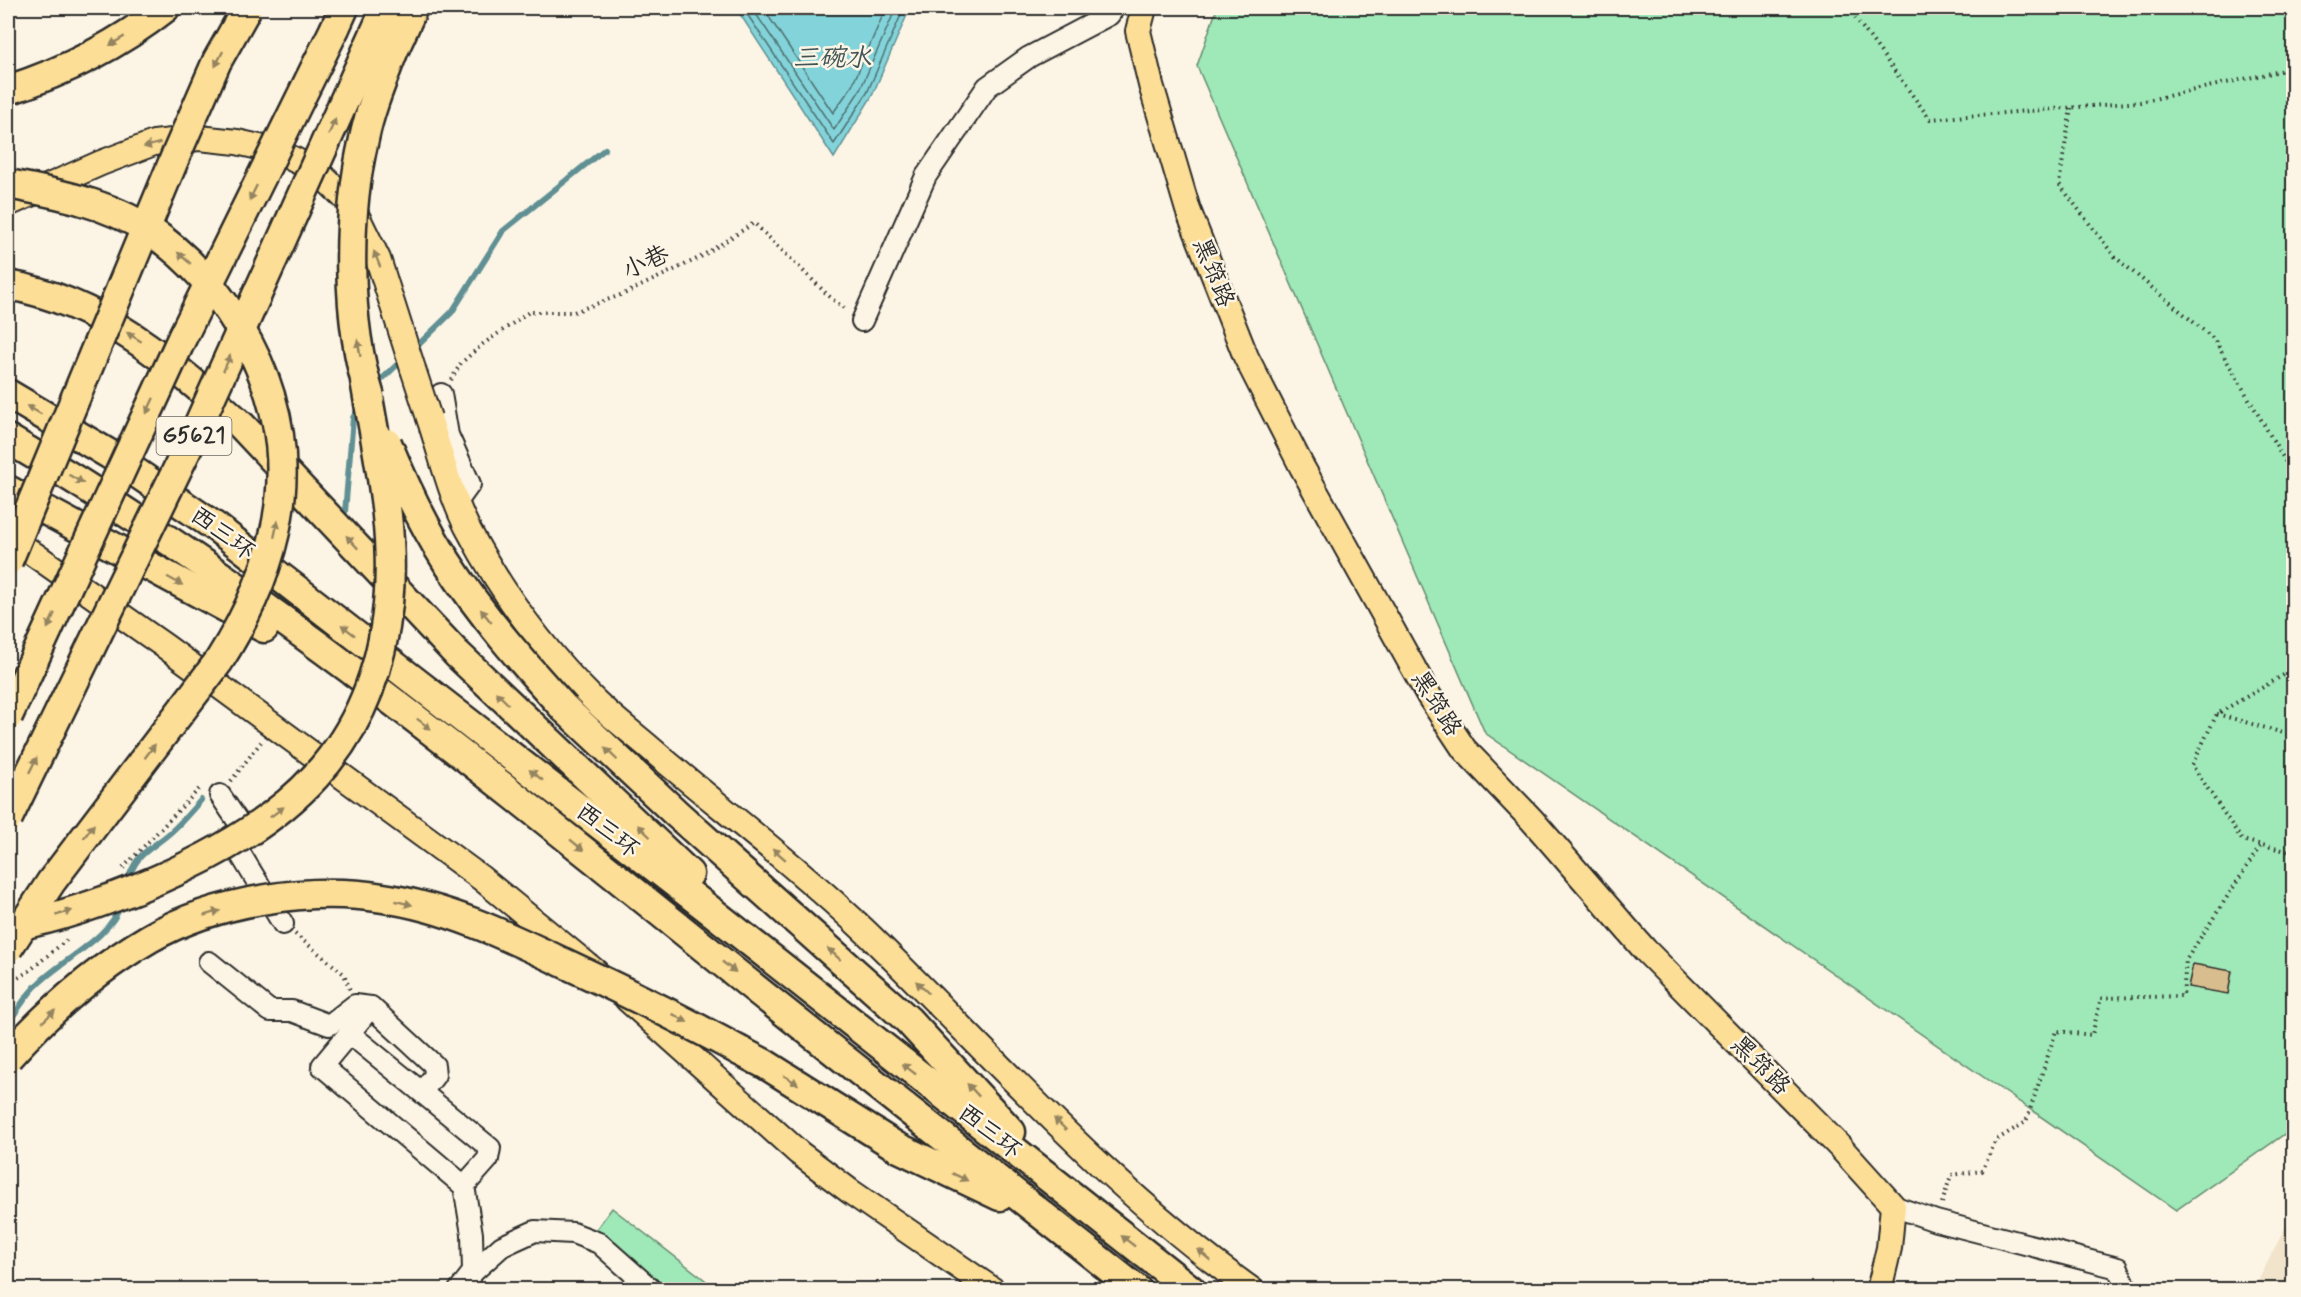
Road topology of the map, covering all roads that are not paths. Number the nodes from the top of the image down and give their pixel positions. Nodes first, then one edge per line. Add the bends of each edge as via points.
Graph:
1 (165, 8) edge
2 (248, 8) edge
3 (386, 8) edge
4 (413, 8) edge
5 (1114, 8) edge
6 (1144, 8) edge
7 (340, 18) edge
8 (380, 50) junction
9 (8, 90) edge
10 (8, 184) edge
11 (8, 204) edge
12 (8, 285) edge
13 (862, 321) road end
14 (364, 380) junction
15 (8, 394) edge
16 (441, 394) road end
17 (8, 439) edge
18 (11, 491) edge
19 (457, 502) junction
20 (8, 536) edge
21 (8, 561) edge
22 (389, 698) junction
23 (8, 716) edge
24 (220, 795) road end
25 (8, 818) edge
26 (283, 924) road end
27 (8, 928) edge
28 (8, 948) edge
29 (209, 962) dead end
30 (791, 975) junction
31 (363, 1006) junction
32 (349, 1033) junction
33 (8, 1057) edge
34 (422, 1092) junction
35 (464, 1186) junction
36 (1070, 1195) junction
37 (1893, 1206) junction
38 (1049, 1220) junction
39 (473, 1272) junction
40 (459, 1290) edge
41 (652, 1290) edge
42 (993, 1290) edge
43 (1137, 1290) edge
44 (1191, 1290) edge
45 (1252, 1290) edge
46 (1879, 1290) edge
47 (2127, 1290) edge

1 -> 9 highway via 99,51
2 -> 21 highway, bridge via 217,62 176,155
3 - 8 highway, G5621
4 - 8 highway
5 - 13 street via 1109,15 1029,57 987,87 926,176
6 - 37 main road, 黑筇路 via 1138,31 1151,85 1188,210 1246,357 1429,696 1464,749 1532,820 1645,950
7 -> 23 highway, G5621, bridge via 182,338
14 -> 8 highway, bridge via 356,327 351,230
25 -> 8 highway, G5621, bridge
28 -> 10 highway, bridge via 51,882 240,629 270,554 279,517 282,477 280,437 270,391 252,348 224,302 186,259 148,230 111,211 55,193
19 -> 11 main road, bridge via 378,259 351,204 317,171 276,151 199,138 154,143
30 -> 12 highway via 457,654 212,398 143,343 97,314
27 -> 14 highway, bridge via 97,903 220,850 294,799 342,742 374,676 388,603 385,501
36 -> 14 highway, bridge via 908,1020 670,808 565,709 525,665 447,561 408,494
30 -> 15 highway, 西三环 via 217,528 109,454
16 - 19 street via 448,435 470,484
17 -> 22 highway, 西三环 via 166,539
18 -> 22 highway
45 -> 19 main road via 1212,1262 1138,1199 776,850 594,700 546,646 498,580
20 - 42 main road via 481,878 573,951 799,1154
22 -> 38 highway, 西三环
24 - 26 street via 243,829 230,837
29 - 31 street via 270,1011 292,1011 329,1025
36 -> 30 highway, 西三环
31 - 32 street
31 - 34 street via 434,1065 435,1075
32 - 34 street
32 - 35 street via 322,1066
33 -> 38 highway, bridge via 66,999 114,962 150,938 189,920 234,906 287,897 334,893 384,898 496,931 667,1011 765,1064 897,1147
34 - 35 street via 490,1148 488,1159
35 - 39 street
44 -> 36 highway, 西三环
37 - 46 main road
37 - 47 street via 2118,1269
38 - 43 highway, 西三环
39 - 40 street
39 - 41 street via 502,1246 535,1231 573,1233 599,1243

